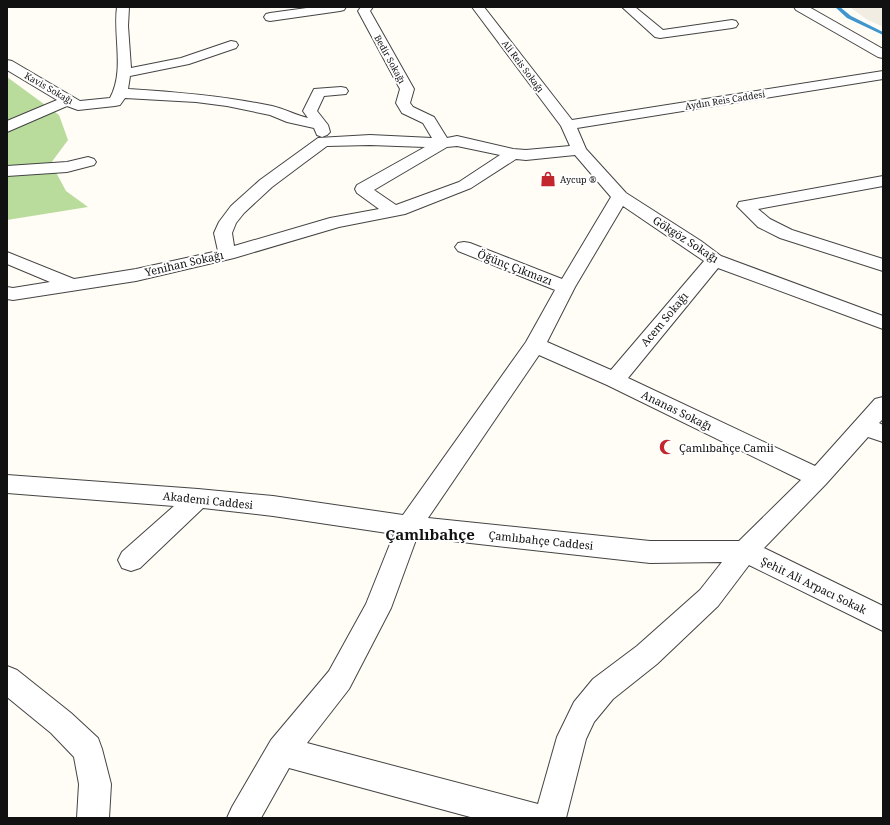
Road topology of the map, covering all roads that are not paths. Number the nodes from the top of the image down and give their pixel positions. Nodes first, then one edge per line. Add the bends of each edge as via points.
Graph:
1 (123, 7) edge
2 (340, 7) edge
3 (367, 7) edge
4 (478, 7) edge
5 (628, 7) edge
6 (800, 7) edge
7 (270, 17) dead end
8 (732, 24) dead end
9 (231, 45) dead end
10 (883, 54) edge
11 (7, 64) edge
12 (125, 73) junction
13 (883, 76) edge
14 (341, 91) dead end
15 (121, 93) junction
16 (68, 100) junction
17 (321, 125) junction
18 (568, 125) junction
19 (7, 127) edge
20 (323, 141) junction
21 (443, 143) junction
22 (580, 150) junction
23 (513, 154) junction
24 (88, 162) dead end
25 (7, 171) edge
26 (879, 185) edge
27 (620, 197) junction
28 (394, 211) junction
29 (464, 247) dead end
30 (228, 254) junction
31 (7, 257) edge
32 (715, 260) junction
33 (883, 265) edge
34 (73, 285) junction
35 (566, 287) junction
36 (7, 293) edge
37 (883, 323) edge
38 (535, 345) junction
39 (614, 380) junction
40 (883, 405) edge
41 (873, 430) edge
42 (818, 478) junction
43 (7, 484) edge
44 (198, 498) junction
45 (409, 526) junction
46 (745, 551) junction
47 (131, 560) dead end
48 (883, 619) edge
49 (7, 679) edge
50 (282, 751) junction
51 (93, 818) edge
52 (243, 818) edge
53 (533, 818) edge
54 (550, 818) edge

1 - 12 street
2 - 7 street
3 - 21 street, Bedir Sokağı via 364,11 406,89 403,103 407,110 429,120
4 - 18 street, Ali Reis Sokağı
5 - 8 street via 660,34
6 - 10 street
9 - 12 street via 184,61
11 - 16 street, Kavis Sokağı
12 - 15 street
13 - 18 street, Aydın Reis Caddesi
14 - 17 street via 319,92 310,111
15 - 16 street, Kavis Sokağı via 115,102 78,106
15 - 17 street via 227,102 274,111 292,119
16 - 19 street
17 - 20 street
18 - 22 street, Gökgöz Sokağı
20 - 21 street via 397,140
20 - 30 street, Yenihan Sokağı via 248,198 228,221 223,233
21 - 23 street via 457,142 484,146
21 - 28 street via 363,189 372,198
22 - 23 street
22 - 27 street, Gökgöz Sokağı
23 - 28 street via 465,185
24 - 25 street via 67,167
26 - 33 street via 745,206 764,223 786,234
27 - 32 street, Gökgöz Sokağı via 695,244
27 - 35 street
28 - 30 street via 336,222
29 - 35 street, Öğünç Çıkmazı
30 - 34 street, Yenihan Sokağı via 136,275
31 - 34 street
32 - 37 street, Gökgöz Sokağı
32 - 39 street, Acem Sokağı
34 - 36 street, Yenihan Sokağı
35 - 38 street
38 - 39 street, Ananas Sokağı
38 - 45 street
39 - 42 street, Ananas Sokağı
40 - 41 street
41 - 42 street
42 - 46 street
43 - 44 street, Akademi Caddesi
44 - 45 street, Akademi Caddesi
44 - 47 street
45 - 46 street, Çamlıbahçe Caddesi via 650,552
45 - 50 street via 378,608 339,680
46 - 48 street, Şehit Ali Arpacı Sokak
46 - 54 street via 709,598 647,655 603,689 584,712 572,737
49 - 51 street via 87,748 95,784
50 - 52 street
50 - 53 street

